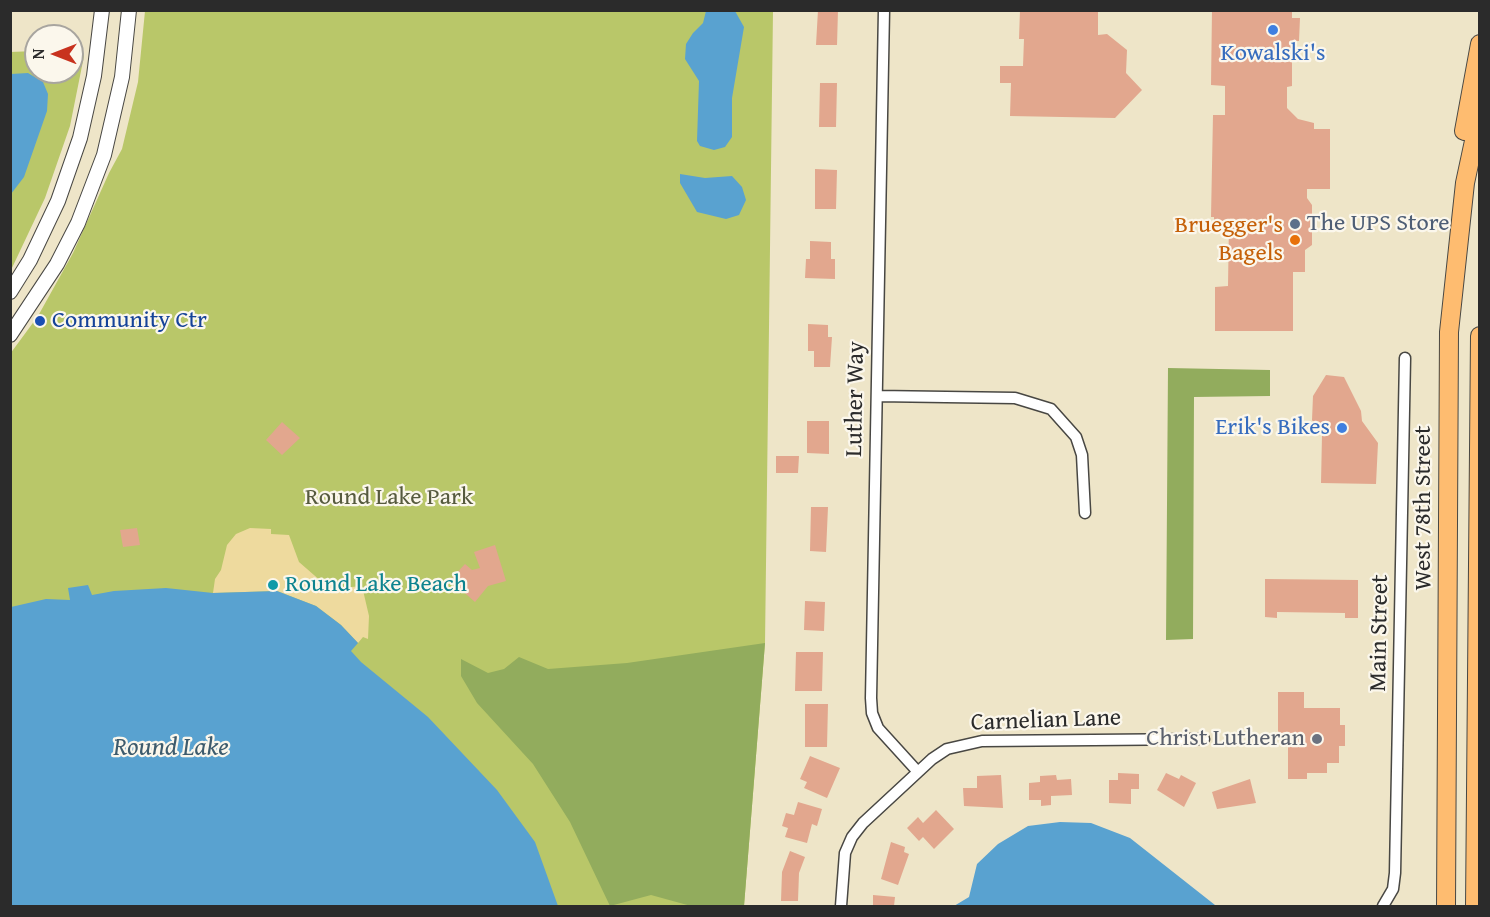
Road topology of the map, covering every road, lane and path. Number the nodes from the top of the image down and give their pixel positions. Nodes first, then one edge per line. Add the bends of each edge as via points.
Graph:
1 (102, 10) edge
2 (129, 10) edge
3 (884, 10) edge
4 (1479, 44) edge
5 (1479, 113) edge
6 (1455, 258) junction
7 (10, 292) edge
8 (10, 335) edge
9 (1479, 336) edge
10 (1405, 358) dead end
11 (877, 396) junction
12 (1085, 513) dead end
13 (1478, 606) edge
14 (1204, 739) dead end
15 (918, 772) junction
16 (841, 906) edge
17 (1383, 906) edge
18 (1446, 906) edge
19 (1475, 906) edge

1 - 7 street via 94,76 80,138 35,252
2 - 8 street via 122,77 104,155 78,223 52,273
3 - 11 street, Luther Way
4 - 6 main road via 1461,145
5 - 6 main road, West 78th Street
6 - 18 main road, West 78th Street via 1449,332
9 - 13 main road
10 - 17 street, Main Street via 1395,873 1393,889
11 - 12 street via 1015,399 1051,409 1076,437 1082,455
11 - 15 street, Luther Way via 872,713 878,728
13 - 19 main road
14 - 15 street, Carnelian Lane via 973,742 947,749
15 - 16 street, Carnelian Lane via 852,837 845,854

